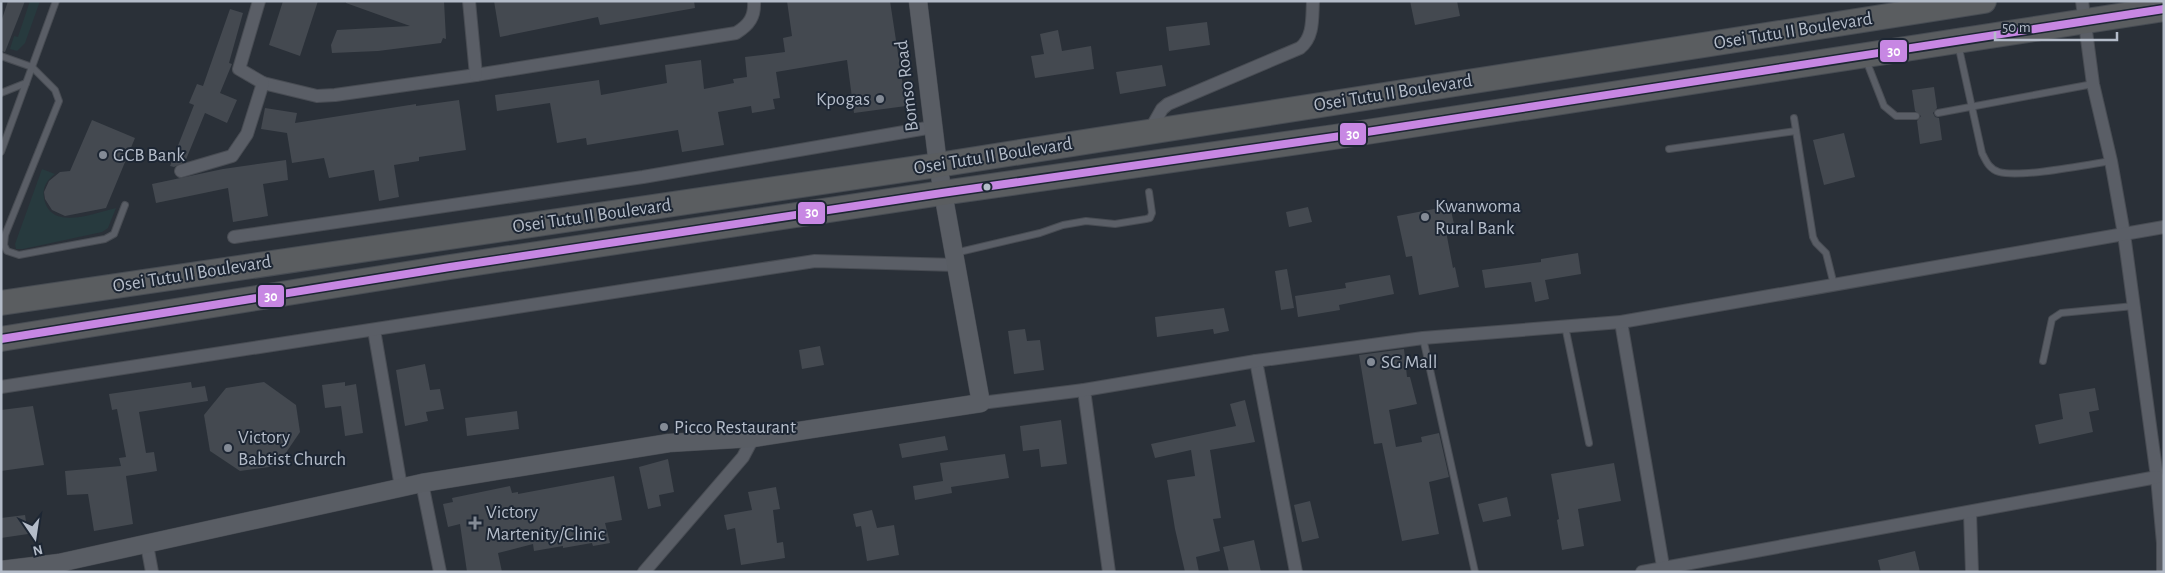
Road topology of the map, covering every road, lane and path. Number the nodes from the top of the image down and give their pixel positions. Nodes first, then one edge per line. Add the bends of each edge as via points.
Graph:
1 (56, 1) edge
2 (259, 1) edge
3 (468, 1) edge
4 (754, 1) edge
5 (918, 1) edge
6 (1313, 1) edge
7 (1984, 1) edge
8 (2164, 9) edge
9 (2083, 11) edge
10 (1957, 40) junction
11 (1863, 54) junction
12 (1, 56) edge
13 (32, 67) junction
14 (476, 75) junction
15 (26, 83) junction
16 (263, 83) junction
17 (2093, 84) junction
18 (1, 93) edge
19 (1972, 106) junction
20 (1938, 113) dead end
21 (1916, 116) dead end
22 (1794, 118) dead end
23 (933, 127) junction
24 (1148, 132) junction
25 (1796, 132) junction
26 (1669, 149) dead end
27 (1, 152) edge
28 (2111, 161) junction
29 (938, 165) junction
30 (181, 171) dead end
31 (1149, 192) dead end
32 (942, 193) junction
33 (125, 205) dead end
34 (2164, 227) edge
35 (2124, 234) junction
36 (234, 237) dead end
37 (955, 259) junction
38 (1834, 285) junction
39 (1, 303) edge
40 (2134, 306) junction
41 (1621, 322) junction
42 (1565, 326) junction
43 (374, 330) junction
44 (1423, 338) junction
45 (1, 339) edge
46 (1256, 361) junction
47 (2043, 362) dead end
48 (1, 387) edge
49 (1084, 390) junction
50 (981, 403) junction
51 (753, 438) junction
52 (1589, 443) dead end
53 (2158, 477) junction
54 (422, 483) junction
55 (401, 487) junction
56 (1970, 513) junction
57 (147, 545) junction
58 (1, 570) edge
59 (1664, 570) edge
60 (1107, 571) edge
61 (152, 572) edge
62 (440, 572) edge
63 (644, 572) edge
64 (1296, 572) edge
65 (1476, 572) edge
66 (1642, 572) edge
67 (1972, 572) edge
68 (2163, 572) edge

1 - 13 lane
2 - 16 street via 239,67 241,72
3 - 14 street
4 - 14 street via 755,13 747,26 736,33
5 - 23 street, Bomso Road
6 - 24 street via 1307,43 1168,104
7 - 24 highway, Osei Tutu II Boulevard
8 - 9 highway, Osei Tutu II Boulevard
9 - 10 highway, Osei Tutu II Boulevard
9 - 17 street
10 - 11 highway, Osei Tutu II Boulevard
10 - 19 lane
11 - 21 lane via 1884,106 1896,116
11 - 32 highway, Osei Tutu II Boulevard via 1342,136
12 - 13 lane
13 - 15 lane
13 - 33 lane via 55,90 59,101 5,235 7,251 19,255 105,239 114,234
14 - 16 street via 317,96
15 - 18 lane
15 - 27 lane
16 - 30 street via 247,134 232,156
17 - 19 lane
17 - 28 street
19 - 20 lane
19 - 28 lane via 1982,153 1988,166 1998,172 2020,173
22 - 25 lane
23 - 29 street, Bomso Road
23 - 36 street via 643,177
24 - 29 highway, Osei Tutu II Boulevard
25 - 26 lane
25 - 38 lane via 1814,237 1826,253
28 - 35 street
29 - 32 street, Bomso Road
29 - 39 highway, Osei Tutu II Boulevard
31 - 37 lane via 1150,218 1115,224 1086,221 1071,224
32 - 37 street, Bomso Road
32 - 45 highway, Osei Tutu II Boulevard via 286,292
34 - 35 street
35 - 38 street
35 - 40 street
37 - 43 street via 815,261
37 - 50 street, Bomso Road
38 - 41 street
40 - 47 lane via 2061,313 2052,319
40 - 53 street
41 - 42 street
41 - 59 street
42 - 44 street
42 - 52 lane
43 - 48 street
43 - 55 street
44 - 46 street
44 - 65 lane
46 - 49 street
46 - 64 street
49 - 50 street
49 - 60 street
50 - 51 street
51 - 54 street via 668,443
51 - 63 street via 743,457
53 - 56 street
53 - 68 street
54 - 55 street
54 - 62 street
55 - 57 street
56 - 59 street
56 - 67 street
57 - 58 street via 59,563
57 - 61 street
59 - 66 street

